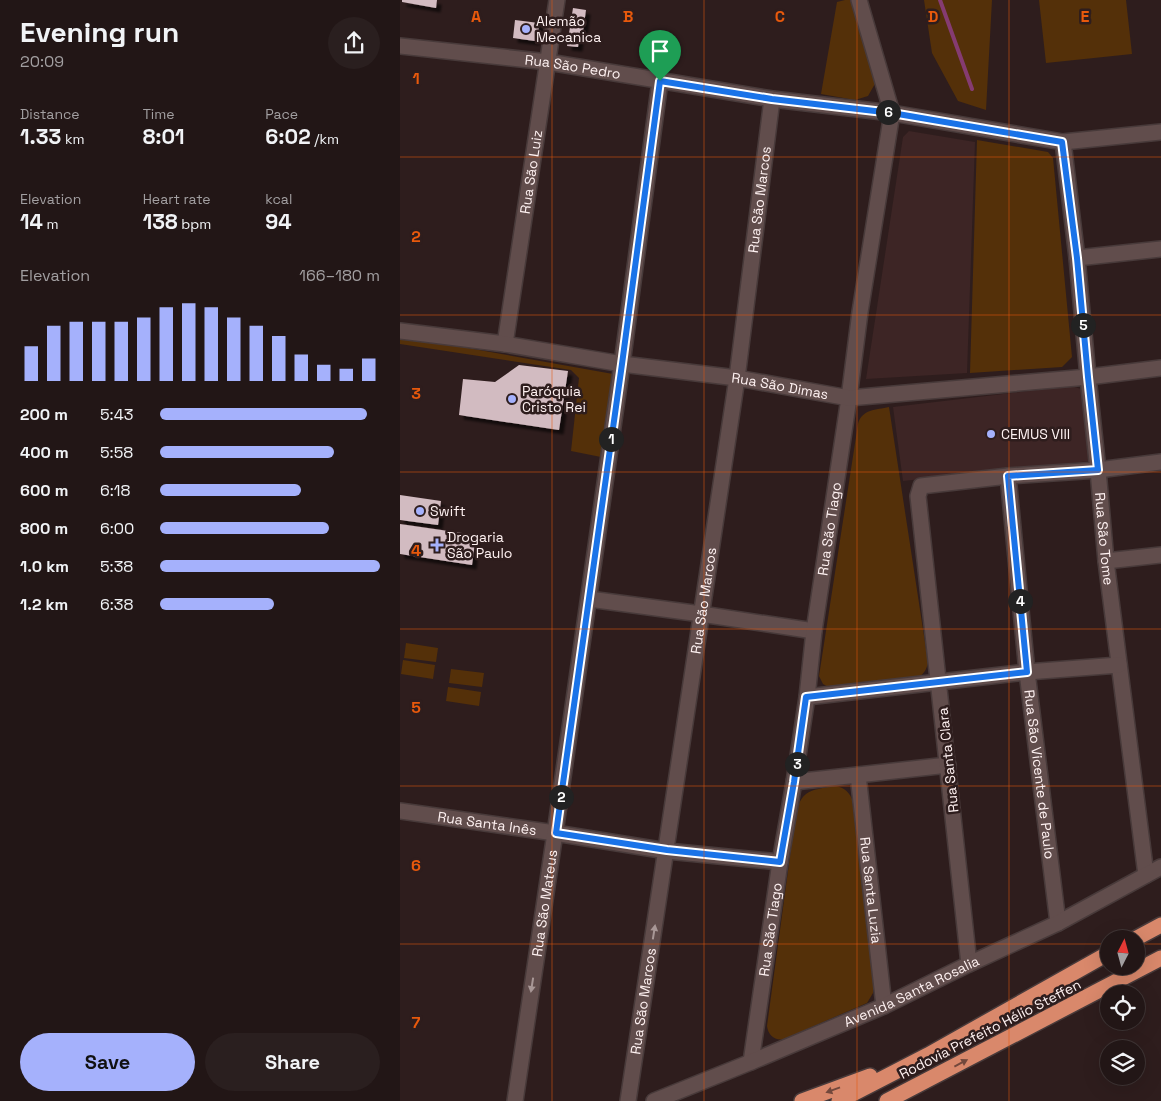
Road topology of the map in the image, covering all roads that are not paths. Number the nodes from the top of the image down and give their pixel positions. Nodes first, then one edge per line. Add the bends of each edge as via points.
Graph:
1 (557, 0) edge
2 (859, 0) edge
3 (400, 46) edge
4 (548, 62) junction
5 (660, 81) junction
6 (772, 99) junction
7 (892, 113) junction
8 (1161, 132) edge
9 (1062, 142) junction
10 (1161, 249) edge
11 (1077, 258) junction
12 (400, 331) edge
13 (505, 344) junction
14 (622, 364) junction
15 (1161, 368) edge
16 (1088, 377) junction
17 (737, 378) junction
18 (849, 398) junction
19 (1161, 462) edge
20 (1098, 470) junction
21 (1008, 476) junction
22 (1161, 555) edge
23 (1106, 561) junction
24 (589, 599) junction
25 (701, 614) junction
26 (814, 631) junction
27 (1119, 665) junction
28 (1027, 672) junction
29 (939, 682) junction
30 (806, 697) junction
31 (948, 765) junction
32 (858, 775) junction
33 (794, 782) junction
34 (400, 811) edge
35 (556, 833) junction
36 (667, 850) junction
37 (780, 862) junction
38 (1161, 867) edge
39 (1146, 875) junction
40 (1058, 924) junction
41 (1161, 925) edge
42 (1145, 934) edge
43 (1100, 958) edge
44 (1161, 958) edge
45 (969, 964) junction
46 (884, 1006) junction
47 (928, 1056) junction
48 (751, 1062) junction
49 (938, 1075) junction
50 (515, 1101) edge
51 (628, 1101) edge
52 (654, 1101) edge
53 (802, 1101) edge
54 (839, 1101) edge
55 (887, 1101) edge
56 (897, 1101) edge

1 - 4 street, Rua São Luiz
2 - 7 street, Rua São Tiago
3 - 4 street, Rua São Pedro
4 - 5 street, Rua São Pedro
4 - 13 street, Rua São Luiz
5 - 6 street, Rua São Pedro
5 - 14 street, Rua São Mateus
6 - 7 street, Rua São Pedro
6 - 17 street, Rua São Marcos
7 - 9 street, Rua São Pedro
7 - 18 street, Rua São Tiago
8 - 9 street, Rua São Pedro
9 - 11 street, Rua São Tome
10 - 11 street
11 - 16 street, Rua São Tome
12 - 13 street, Rua São Dimas
13 - 14 street, Rua São Dimas
14 - 17 street, Rua São Dimas
14 - 24 street, Rua São Mateus
15 - 16 street, Rua São Dimas
16 - 18 street, Rua São Dimas
16 - 20 street, Rua São Tome
17 - 18 street, Rua São Dimas
17 - 25 street, Rua São Marcos
18 - 26 street, Rua São Tiago
19 - 20 street
20 - 21 street
20 - 23 street, Rua São Tome
21 - 28 street, Rua São Vicente de Paulo
21 - 29 street, Rua Santa Clara via 921,486 918,496
22 - 23 street
23 - 27 street, Rua São Tome
24 - 25 street
24 - 35 street, Rua São Mateus
25 - 26 street
25 - 36 street, Rua São Marcos
26 - 30 street, Rua São Tiago
27 - 28 street
27 - 39 street, Rua São Tome
28 - 29 street
28 - 40 street, Rua São Vicente de Paulo
29 - 30 street
29 - 31 street, Rua Santa Clara
30 - 33 street, Rua São Tiago
31 - 32 street
31 - 45 street, Rua Santa Clara
32 - 33 street
32 - 46 street, Rua Santa Luzia
33 - 37 street, Rua São Tiago
34 - 35 street, Rua Santa Inês
35 - 36 street, Rua Santa Inês
35 -> 50 street, Rua São Mateus
36 - 37 street, Rua Santa Inês
51 -> 36 street, Rua São Marcos
37 - 48 street, Rua São Tiago
38 - 39 street, Avenida Santa Rosalia
39 - 40 street, Avenida Santa Rosalia
40 - 45 street, Avenida Santa Rosalia
41 - 42 highway
43 - 47 highway, Rodovia Prefeito Hélio Steffen
49 -> 44 highway, Rodovia Prefeito Hélio Steffen
45 - 46 street, Avenida Santa Rosalia
46 - 48 street, Avenida Santa Rosalia
47 -> 53 highway
47 - 54 highway, Rodovia Prefeito Hélio Steffen
48 - 52 street, Avenida Santa Rosalia
49 - 55 highway, Rodovia Prefeito Hélio Steffen
49 - 56 highway

